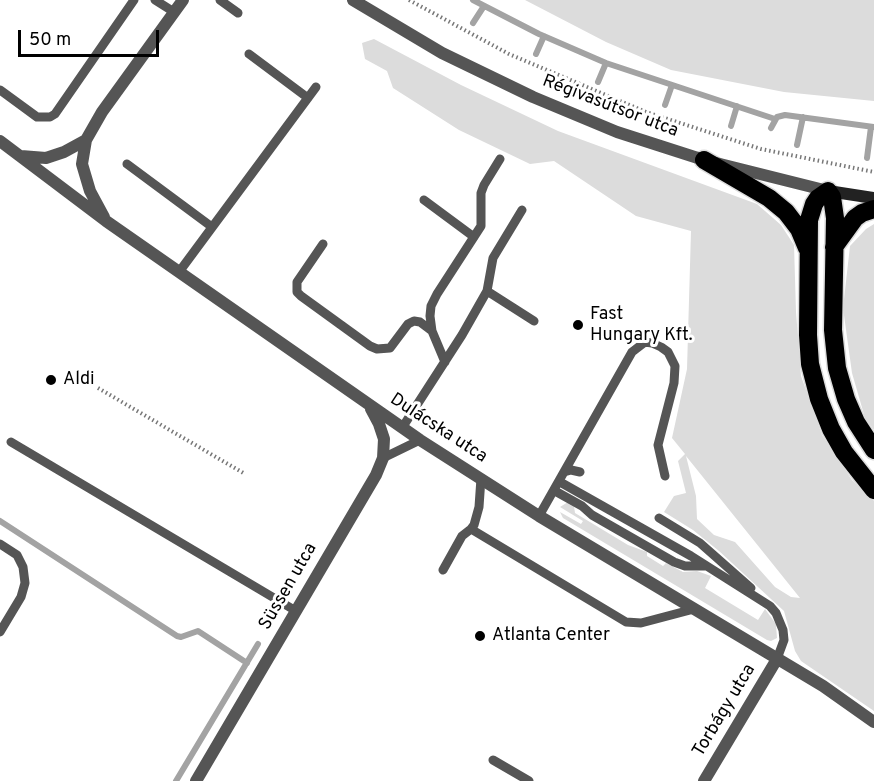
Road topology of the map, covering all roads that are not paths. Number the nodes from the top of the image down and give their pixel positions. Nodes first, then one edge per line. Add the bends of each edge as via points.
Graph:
1 (134, 0) edge
2 (155, 0) edge
3 (183, 0) edge
4 (220, 0) edge
5 (353, 0) edge
6 (174, 12) junction
7 (238, 13) dead end
8 (249, 54) dead end
9 (316, 87) dead end
10 (0, 90) edge
11 (308, 98) junction
12 (86, 140) junction
13 (0, 141) edge
14 (21, 156) junction
15 (500, 159) dead end
16 (704, 160) junction
17 (127, 164) dead end
18 (828, 191) junction
19 (874, 198) edge
20 (424, 200) dead end
21 (874, 209) edge
22 (522, 210) dead end
23 (106, 221) junction
24 (212, 227) junction
25 (474, 237) junction
26 (323, 244) dead end
27 (834, 247) junction
28 (810, 258) junction
29 (179, 272) junction
30 (487, 291) junction
31 (534, 321) dead end
32 (432, 331) junction
33 (445, 362) junction
34 (369, 405) junction
35 (402, 428) junction
36 (420, 440) junction
37 (11, 442) dead end
38 (874, 450) edge
39 (383, 458) junction
40 (564, 472) junction
41 (579, 472) dead end
42 (665, 476) dead end
43 (481, 478) junction
44 (557, 486) junction
45 (874, 490) edge
46 (539, 516) junction
47 (659, 518) dead end
48 (471, 529) junction
49 (0, 544) edge
50 (443, 570) dead end
51 (770, 606) junction
52 (694, 609) junction
53 (296, 611) junction
54 (0, 632) edge
55 (777, 659) junction
56 (874, 722) edge
57 (493, 760) dead end
58 (196, 781) edge
59 (529, 781) edge
60 (704, 781) edge

1 - 10 lane via 50,117 37,117
2 - 6 lane
3 - 6 street
4 - 7 lane
5 - 16 street, Régivasútsor utca via 442,53 533,97 617,132
6 - 12 street
8 - 11 lane
9 - 11 lane
11 - 24 lane
12 - 14 street via 46,158
12 - 23 street via 82,164 90,191
13 - 14 street, Dulácska utca
14 - 23 street, Dulácska utca
15 - 25 lane via 483,185 481,226
16 - 18 street, Régivasútsor utca
16 - 28 highway via 786,212 799,229
17 - 24 lane
18 - 19 street, Régivasútsor utca
18 - 27 highway via 834,206
18 - 28 highway via 818,198 810,213
20 - 25 lane
21 - 27 highway via 855,218
22 - 30 lane via 493,258
23 - 29 street, Dulácska utca
24 - 29 lane
25 - 32 lane via 434,300
26 - 32 lane via 297,282 301,296 377,349 390,348 414,321
27 - 38 highway via 833,330 837,368 856,422
28 - 45 highway via 808,335 819,399 844,452
29 - 34 street, Dulácska utca
30 - 31 lane
30 - 33 lane
32 - 33 lane
33 - 35 lane
34 - 35 street, Dulácska utca
34 - 39 street, Süssen utca via 384,439
35 - 36 street, Dulácska utca
36 - 39 lane
36 - 43 street, Dulácska utca
37 - 53 lane
39 - 53 street, Süssen utca
40 - 41 lane
40 - 42 lane via 632,352 645,342 668,352 675,366 658,446
40 - 44 lane
43 - 46 street, Dulácska utca
43 - 48 lane via 479,507
44 - 46 lane
44 - 51 lane via 592,515 674,562 707,566
46 - 52 street, Dulácska utca
47 - 51 lane via 700,543
48 - 50 lane via 462,536
48 - 52 lane via 626,622 641,623
49 - 54 lane via 17,555 25,583
51 - 55 lane via 783,630 784,640
52 - 55 street, Dulácska utca
53 - 58 street, Süssen utca
55 - 56 street, Dulácska utca
55 - 60 street, Torbágy utca
57 - 59 lane

